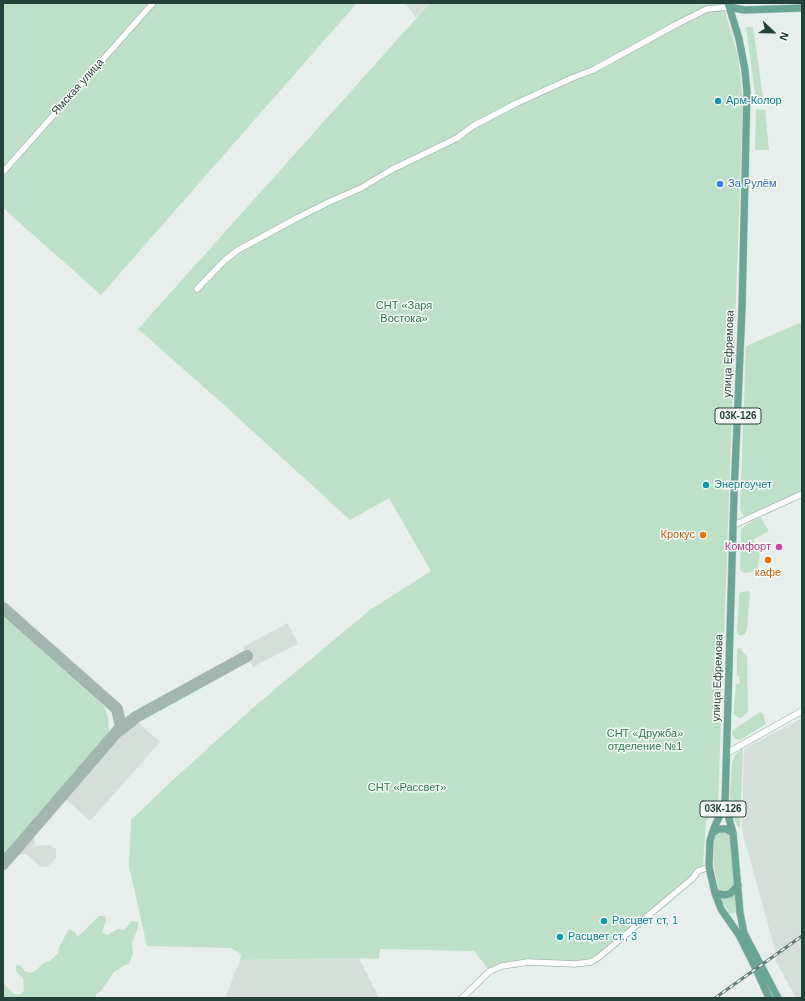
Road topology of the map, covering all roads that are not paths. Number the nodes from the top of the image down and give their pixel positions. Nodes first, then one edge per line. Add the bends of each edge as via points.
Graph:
1 (153, 3) edge
2 (730, 4) edge
3 (802, 8) edge
4 (3, 172) edge
5 (197, 289) dead end
6 (802, 494) edge
7 (734, 525) junction
8 (802, 711) edge
9 (727, 753) junction
10 (725, 804) junction
11 (713, 832) junction
12 (733, 832) junction
13 (709, 867) junction
14 (738, 885) junction
15 (715, 893) junction
16 (462, 998) edge
17 (769, 998) edge
18 (778, 998) edge

1 - 4 street, Ямская улица
2 - 3 main road via 744,10
2 - 5 street via 706,9 593,70 517,103 473,126 459,137 238,250
2 - 7 main road, улица Ефремова / 03К-126 via 745,70 747,92
6 - 7 street
7 - 9 main road, улица Ефремова / 03К-126
8 - 9 street
9 - 10 main road, улица Ефремова / 03К-126
10 - 11 main road, улица Ефремова / 03К-126
10 - 12 main road, улица Ефремова / 03К-126
11 - 12 main road, 03К-126 via 726,829
11 - 13 main road, улица Ефремова / 03К-126
12 - 14 main road, улица Ефремова / 03К-126
13 - 15 main road, улица Ефремова / 03К-126
13 - 16 street via 698,871 693,878 591,962 528,962 502,966 490,971
14 - 15 main road via 730,894
14 - 18 main road, улица Ефремова / 03К-126 via 744,933
15 - 17 main road, улица Ефремова / 03К-126 via 721,909 739,935

